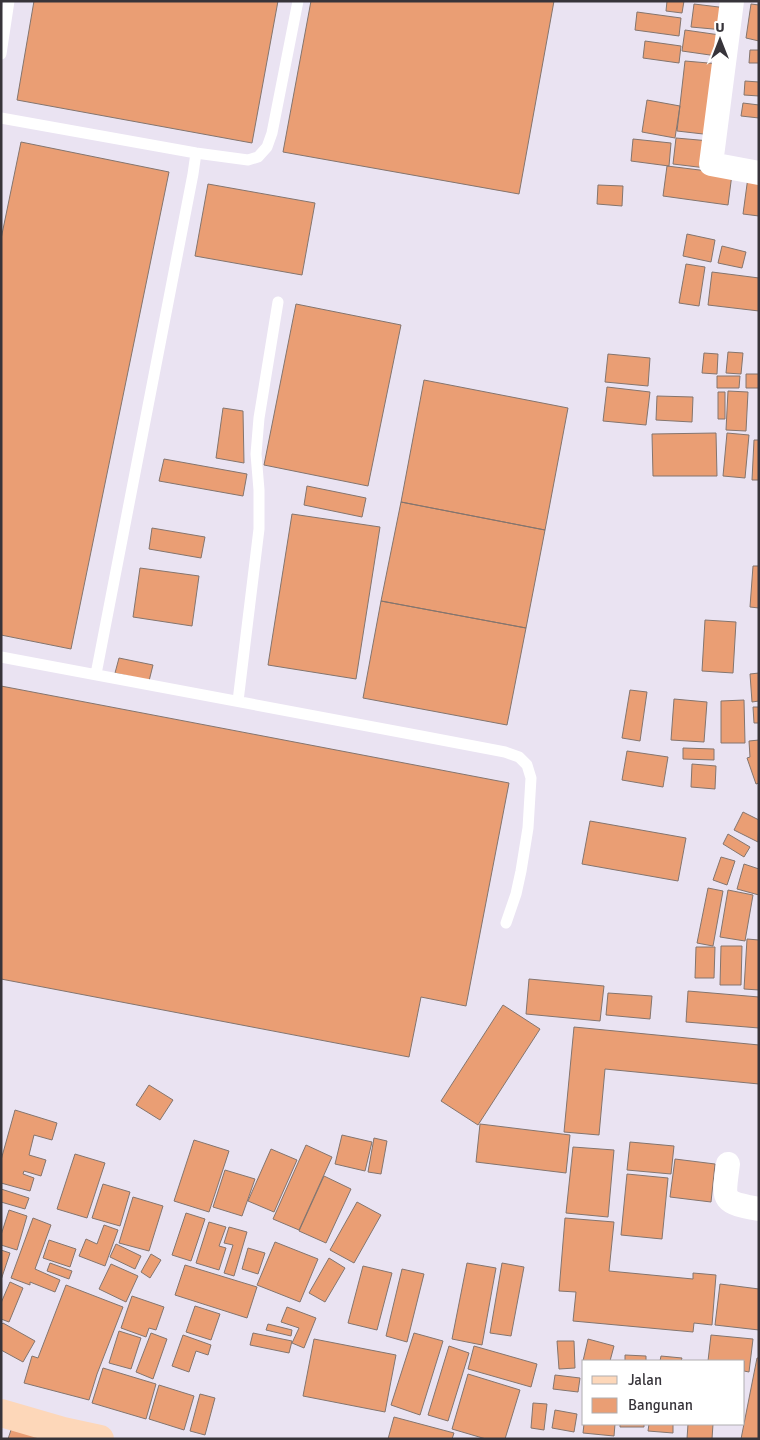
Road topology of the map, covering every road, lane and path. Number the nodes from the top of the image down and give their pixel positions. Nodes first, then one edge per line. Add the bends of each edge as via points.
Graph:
1 (9, 1) edge
2 (298, 1) edge
3 (732, 1) edge
4 (1, 54) edge
5 (1, 118) edge
6 (196, 153) junction
7 (759, 173) edge
8 (278, 302) dead end
9 (1, 657) edge
10 (96, 674) junction
11 (238, 701) junction
12 (506, 923) dead end
13 (728, 1164) dead end
14 (759, 1208) edge
15 (1, 1413) edge
16 (62, 1435) edge
17 (100, 1439) edge

1 - 4 lane
2 - 6 lane via 276,118 267,147 258,157 248,160
3 - 7 street via 711,164
5 - 6 lane
6 - 10 lane
8 - 11 lane via 259,418 256,454 259,529
9 - 10 lane
10 - 11 lane
11 - 12 lane via 519,757 527,765 531,778 528,828 519,879
13 - 14 street via 724,1189 727,1199
15 - 16 main road
16 - 17 main road

